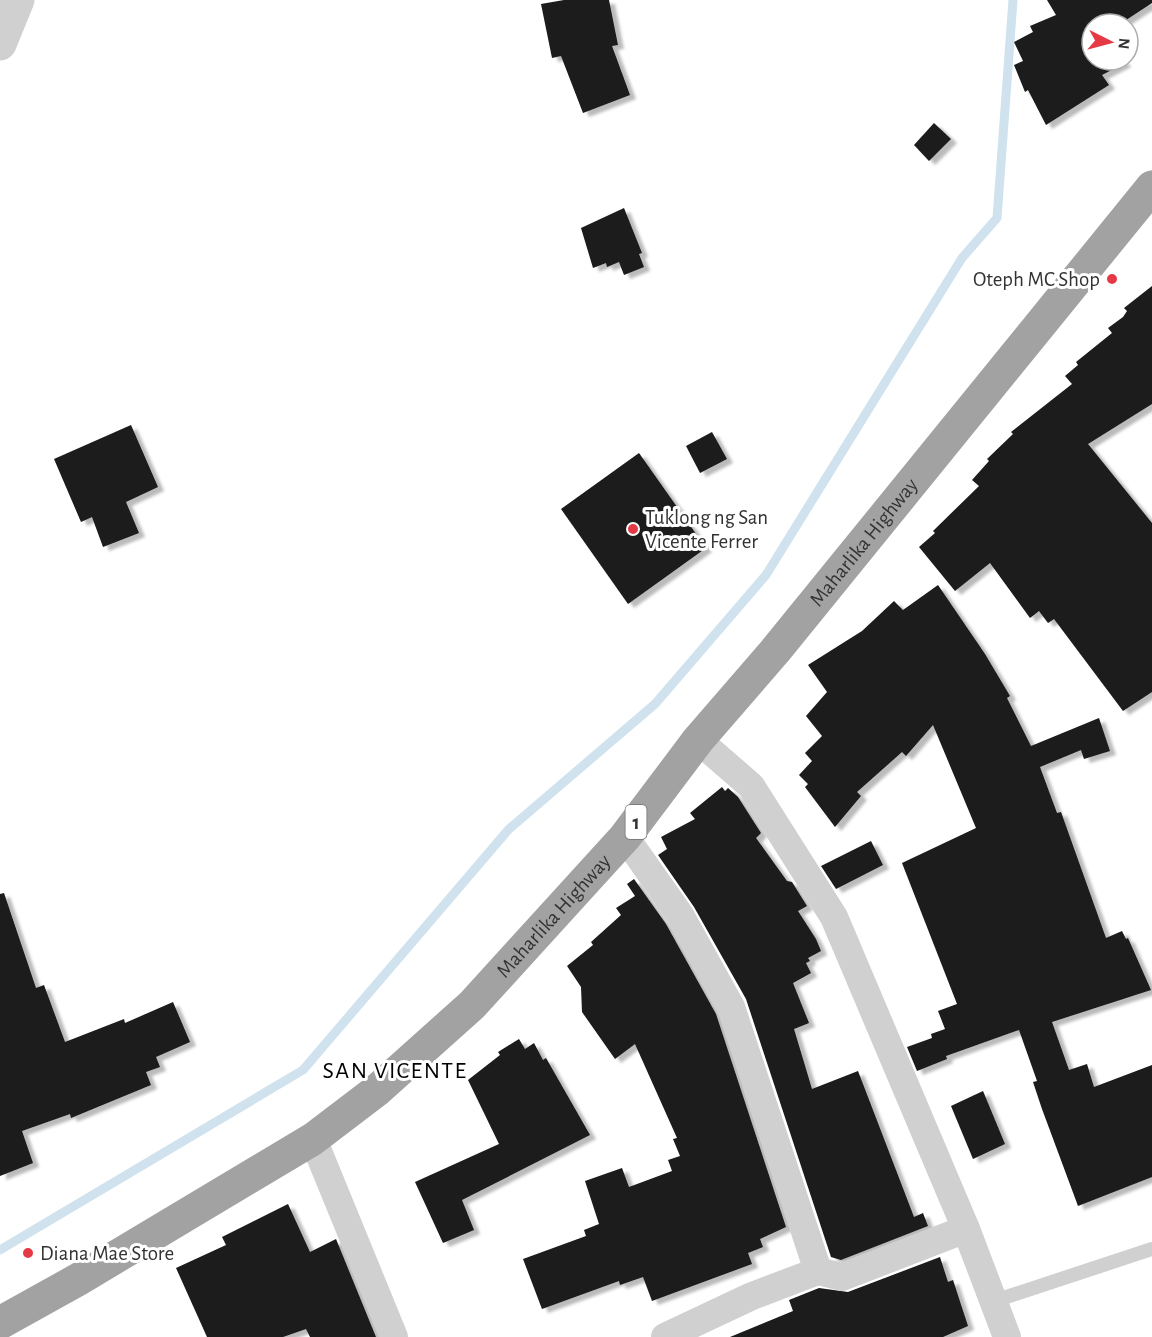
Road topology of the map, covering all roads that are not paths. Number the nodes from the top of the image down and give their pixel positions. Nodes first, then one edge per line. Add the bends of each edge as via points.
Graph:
1 (18, 0) edge
2 (0, 44) edge
3 (1152, 187) edge
4 (698, 740) junction
5 (625, 837) junction
6 (313, 1139) junction
7 (966, 1229) junction
8 (1152, 1249) edge
9 (818, 1271) junction
10 (994, 1301) junction
11 (0, 1323) edge
12 (394, 1337) edge
13 (665, 1337) edge
14 (1007, 1337) edge

1 - 2 street
3 - 4 highway, Maharlika Highway / 1 via 775,651
4 - 5 highway, Maharlika Highway / 1
4 - 7 street via 751,786 834,917
5 - 6 highway, Maharlika Highway / 1 via 472,1005 384,1084
5 - 9 street via 681,915 731,1007
6 - 11 highway, Maharlika Highway / 1
6 - 12 street
7 - 9 street via 842,1277
7 - 10 street
8 - 10 lane
9 - 13 street via 752,1296
10 - 14 street

